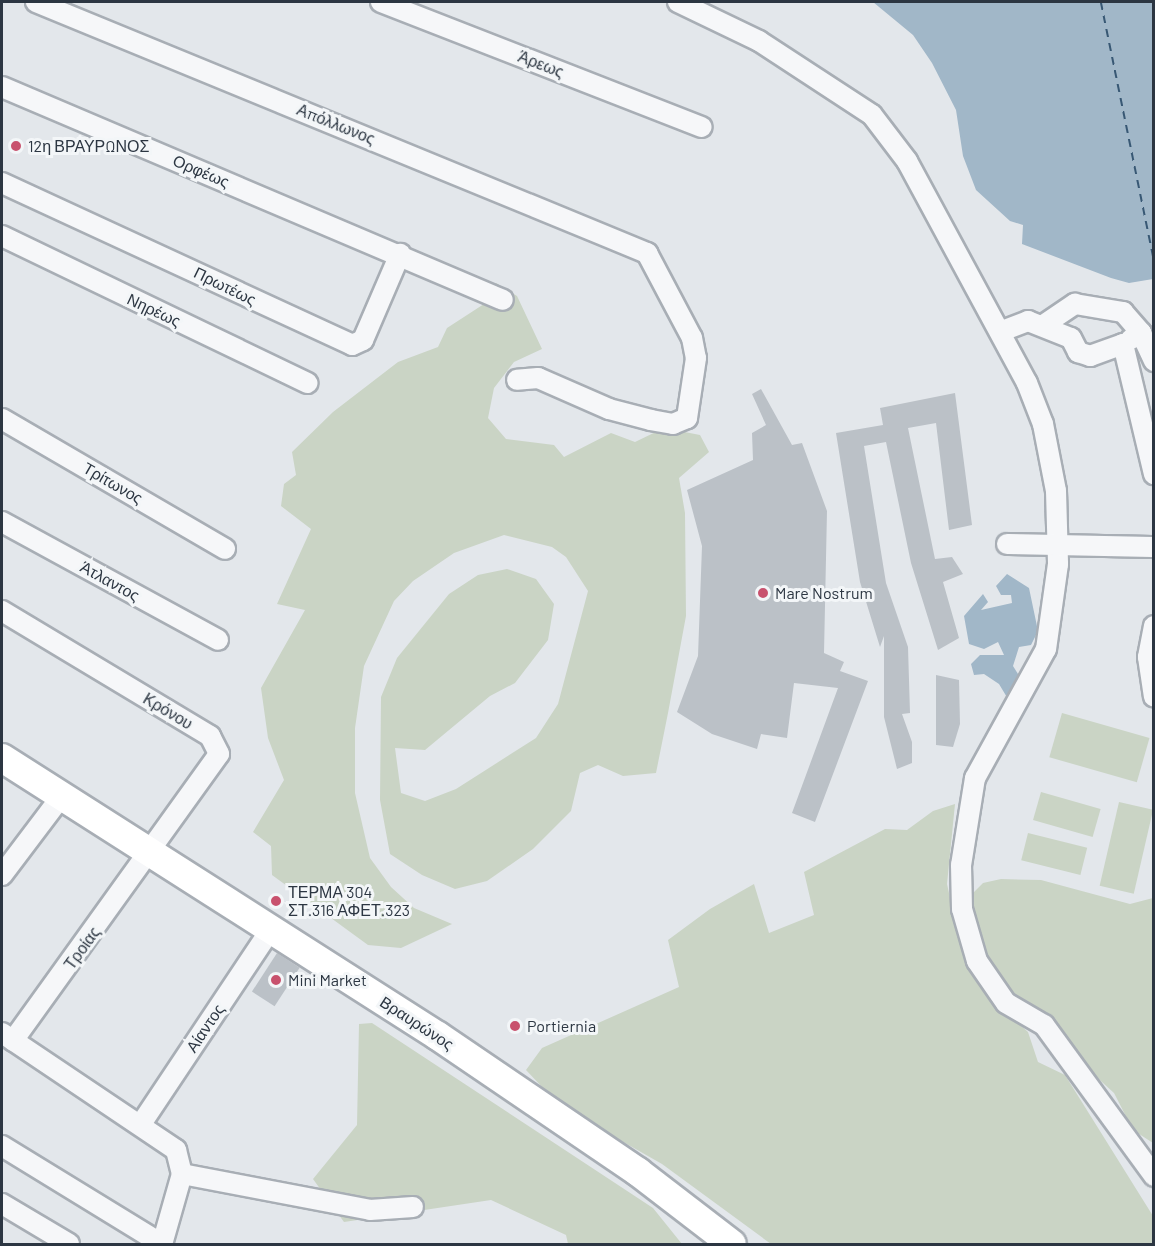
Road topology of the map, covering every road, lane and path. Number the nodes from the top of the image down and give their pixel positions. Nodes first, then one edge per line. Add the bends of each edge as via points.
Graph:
1 (36, 2) edge
2 (381, 2) edge
3 (678, 2) edge
4 (2, 87) edge
5 (702, 127) dead end
6 (2, 183) edge
7 (2, 236) edge
8 (400, 254) junction
9 (503, 300) dead end
10 (1042, 326) junction
11 (1002, 331) junction
12 (1141, 333) junction
13 (1120, 345) junction
14 (1154, 361) edge
15 (517, 380) dead end
16 (307, 383) dead end
17 (2, 419) edge
18 (1154, 474) edge
19 (2, 522) edge
20 (1007, 544) dead end
21 (1154, 547) edge
22 (1058, 548) junction
23 (225, 549) dead end
24 (2, 612) edge
25 (1154, 626) edge
26 (218, 640) dead end
27 (1154, 697) edge
28 (2, 758) edge
29 (61, 797) junction
30 (150, 855) junction
31 (2, 875) edge
32 (269, 932) junction
33 (7, 1037) edge
34 (141, 1124) junction
35 (2, 1146) edge
36 (182, 1174) junction
37 (1154, 1176) edge
38 (2, 1204) edge
39 (413, 1207) dead end
40 (162, 1244) edge
41 (69, 1245) edge
42 (732, 1245) edge

1 - 15 street, Απόλλωνος via 637,245 660,273 692,338 696,358 687,418 674,424 651,420 609,409 538,378
2 - 5 street, Άρεως
3 - 11 street via 759,41 872,115 907,161
4 - 8 street, Ορφέως
6 - 8 street, Πρωτέως via 352,345 363,340
7 - 16 street, Νηρέως
8 - 9 street, Ορφέως
10 - 11 street via 1018,322
10 - 12 street via 1075,304 1123,312
10 - 13 street via 1071,338 1078,352 1090,356
11 - 22 street via 1043,424 1056,491
12 - 13 street
12 - 14 street
13 - 18 street
17 - 23 street, Τρίτωνος
19 - 26 street, Άτλαντος
20 - 22 street
21 - 22 street
22 - 37 street via 1046,649 975,778 961,865 962,909 977,960 1006,1003 1044,1025
24 - 30 street, Κρόνου via 217,744 213,766
25 - 27 street via 1148,657
28 - 29 main road, Βραυρώνος
29 - 30 main road, Βραυρώνος
29 - 31 street
30 - 32 main road, Βραυρώνος
30 - 33 street, Τροίας
32 - 34 street, Αίαντος
32 - 42 main road, Βραυρώνος via 495,1074
33 - 34 street
34 - 36 street via 176,1150
35 - 40 street
36 - 39 street via 370,1210
36 - 40 street
38 - 41 street

